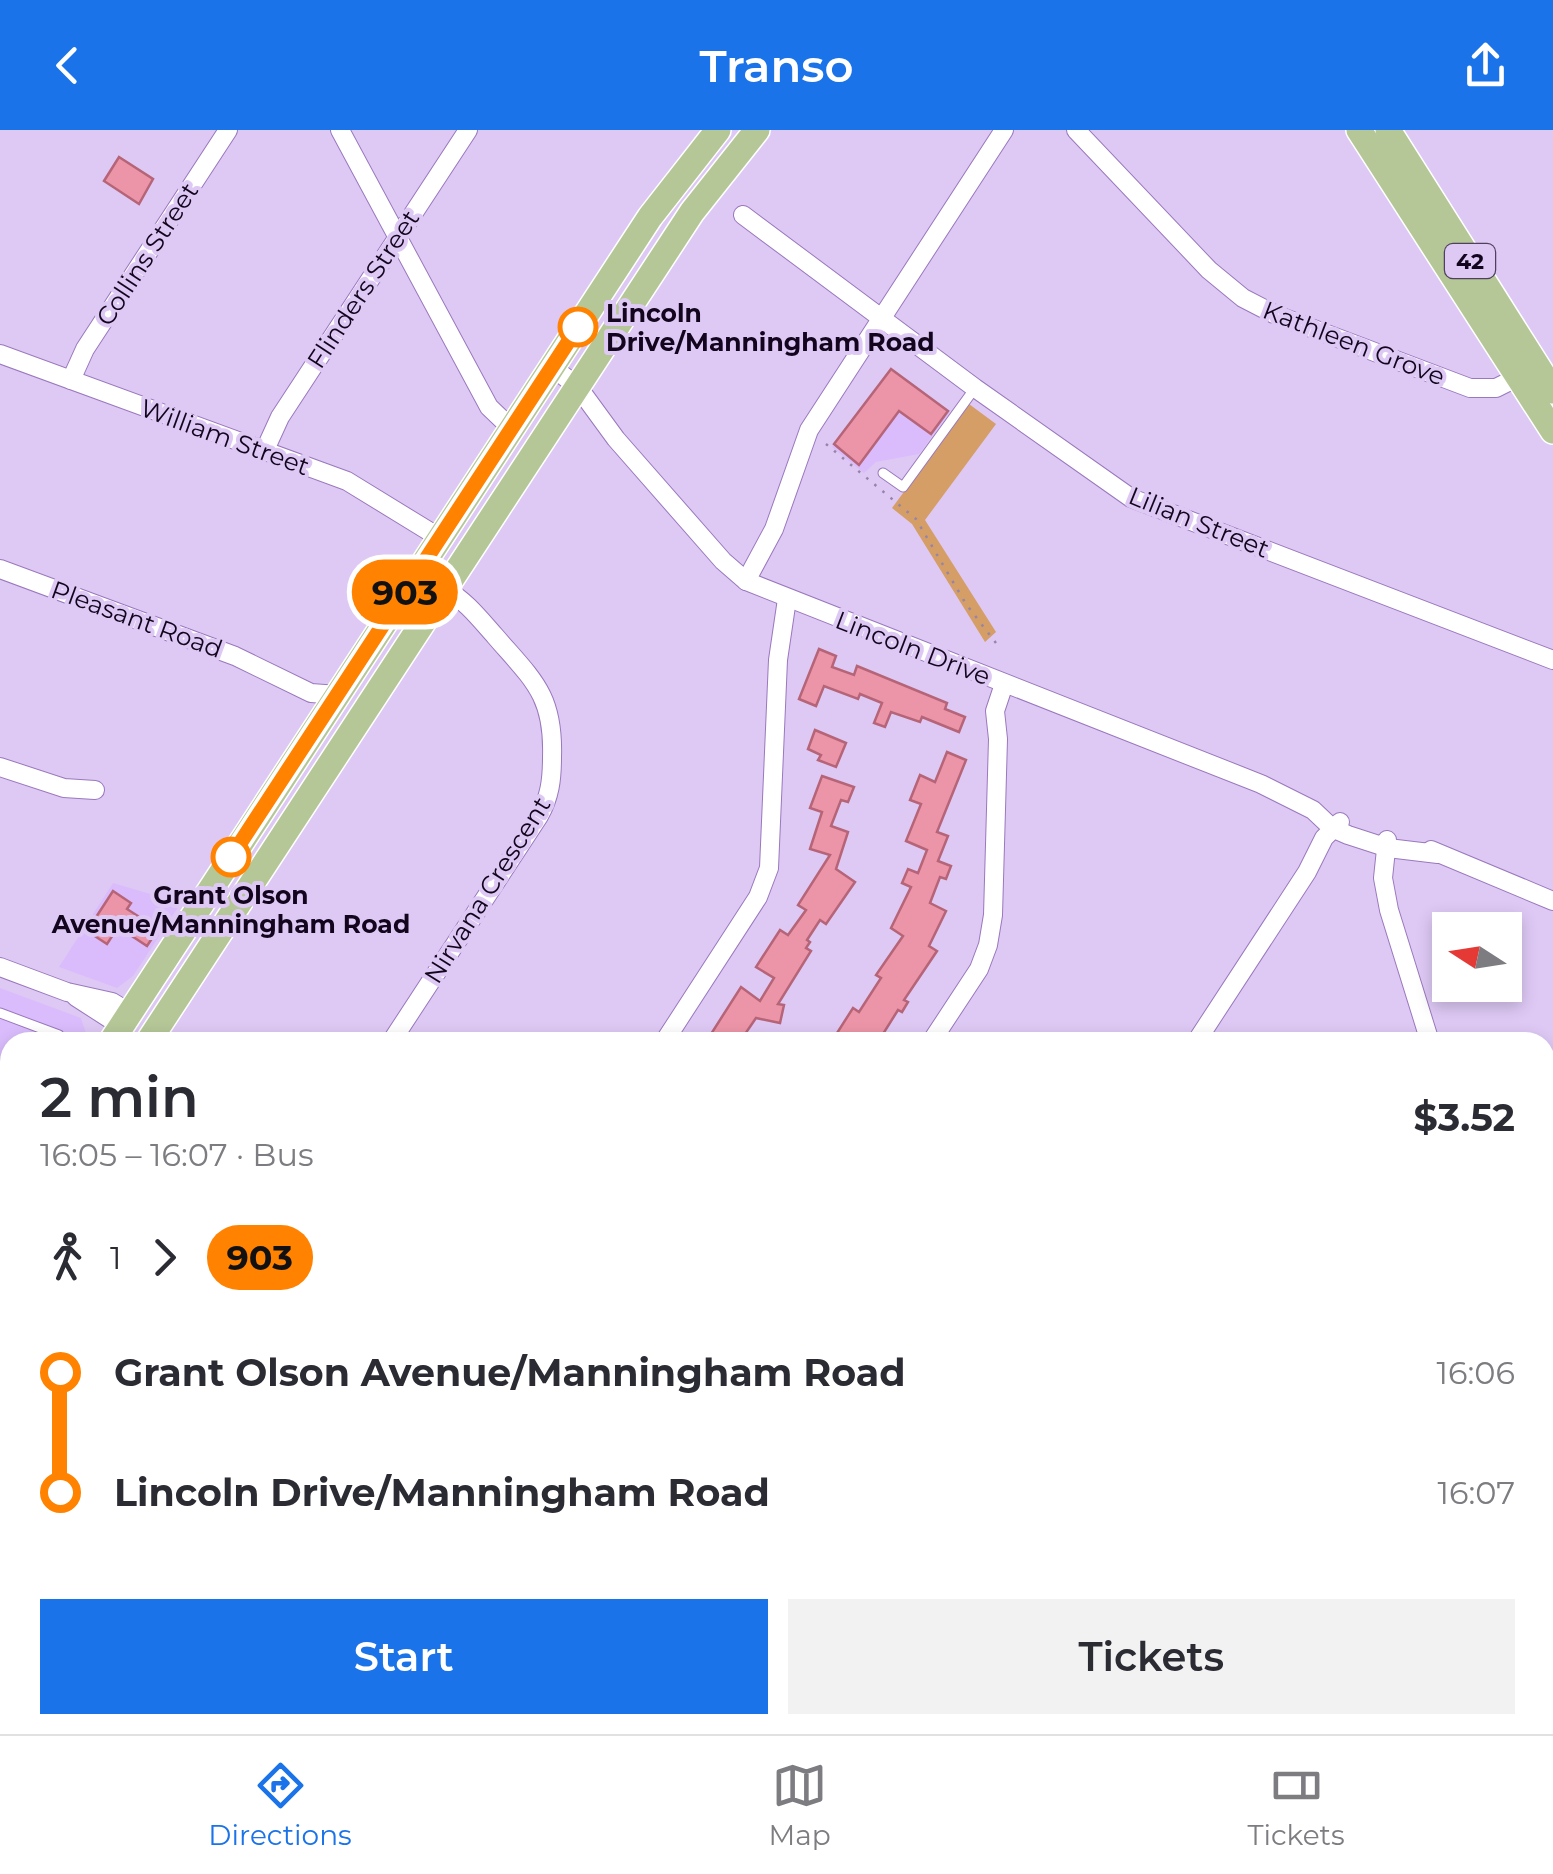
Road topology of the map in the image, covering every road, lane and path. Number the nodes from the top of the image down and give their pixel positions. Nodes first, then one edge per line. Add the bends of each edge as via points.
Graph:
1 (228, 130) edge
2 (340, 130) edge
3 (468, 130) edge
4 (718, 130) edge
5 (757, 130) edge
6 (1004, 130) edge
7 (1076, 130) edge
8 (1359, 130) edge
9 (1388, 130) edge
10 (743, 215) dead end
11 (398, 237) junction
12 (881, 317) junction
13 (0, 354) edge
14 (552, 366) junction
15 (1528, 371) junction
16 (70, 380) junction
17 (976, 388) junction
18 (1553, 391) edge
19 (574, 393) junction
20 (512, 429) junction
21 (1553, 431) edge
22 (826, 444) dead end
23 (264, 452) junction
24 (883, 473) dead end
25 (440, 538) junction
26 (0, 569) edge
27 (752, 584) junction
28 (445, 589) junction
29 (782, 597) junction
30 (423, 622) junction
31 (999, 647) dead end
32 (1553, 660) edge
33 (271, 675) junction
34 (1010, 686) junction
35 (338, 695) junction
36 (323, 718) junction
37 (0, 766) edge
38 (95, 790) dead end
39 (1337, 826) junction
40 (1385, 844) junction
41 (1553, 900) edge
42 (0, 967) edge
43 (0, 1013) edge
44 (121, 1027) edge
45 (54, 1032) edge
46 (154, 1032) edge
47 (398, 1032) edge
48 (671, 1032) edge
49 (937, 1032) edge
50 (1203, 1032) edge
51 (1427, 1032) edge

1 - 16 street, Collins Street
2 - 11 street
3 - 11 street, Flinders Street
4 - 14 main road via 650,217
5 - 19 main road via 692,212
6 - 12 street
7 - 15 street, Kathleen Grove via 1242,298 1470,388 1496,388
8 - 15 main road, 42
9 - 15 main road, 42
10 - 12 street, Lilian Street
11 - 20 street via 489,406
11 - 23 street, Flinders Street via 280,416
12 - 17 street, Lilian Street
12 - 27 street via 809,430
13 - 16 street, William Street
14 - 19 street, Lincoln Drive
14 - 20 main road
15 - 18 main road, 42
15 - 21 main road, 42
16 - 23 street, William Street
17 - 24 lane via 904,487
17 - 32 street, Lilian Street via 1132,498
19 - 27 street, Lincoln Drive via 723,561
19 - 28 main road
20 - 25 main road
22 - 31 path via 916,520
23 - 25 street, William Street via 360,487
25 - 35 main road
26 - 33 street, Pleasant Road
27 - 29 street, Lincoln Drive
28 - 30 main road
28 - 47 street, Nirvana Crescent via 466,602 544,699 553,730 550,786 539,816
29 - 34 street, Lincoln Drive
29 - 48 street via 769,868 758,898
30 - 36 main road via 383,659 343,716
30 - 46 main road
33 - 35 street, Pleasant Road
33 - 36 street, Pleasant Road
34 - 39 street, Lincoln Drive via 1312,799
34 - 49 street via 995,711 992,930 979,968
35 - 36 main road
36 - 44 main road
37 - 38 street via 64,788
39 - 40 street, Lincoln Drive
39 - 50 street
40 - 41 street, Lincoln Drive via 1412,840
40 - 51 street via 1389,910
42 - 44 street via 67,992
43 - 45 lane

